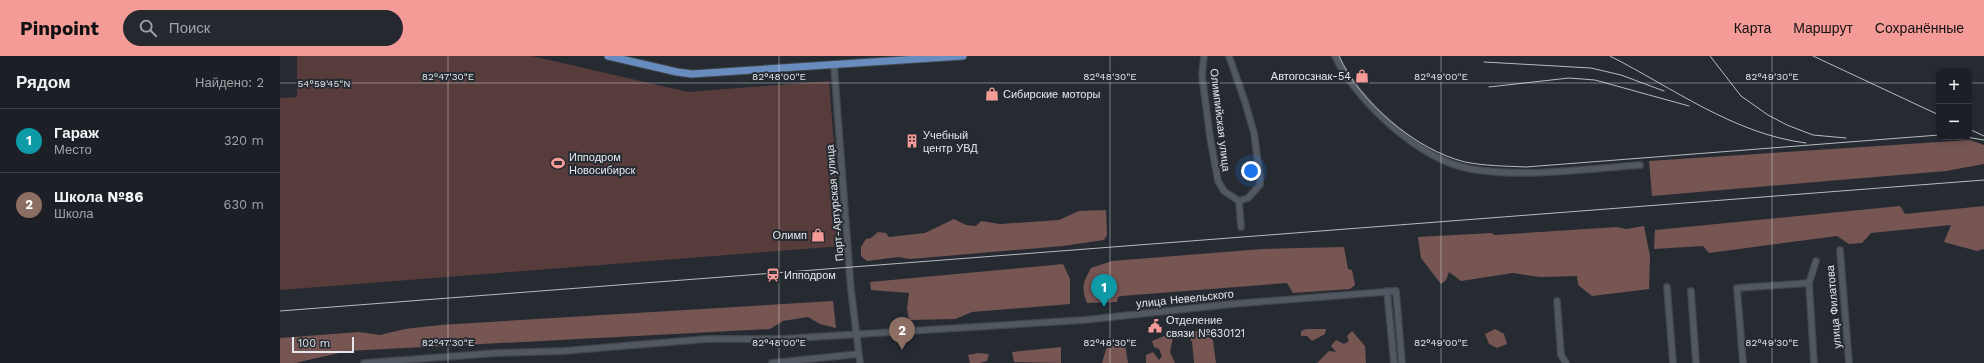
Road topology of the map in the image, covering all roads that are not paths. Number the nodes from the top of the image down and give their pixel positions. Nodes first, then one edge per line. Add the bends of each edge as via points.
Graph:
1 (608, 56) edge
2 (963, 56) edge
3 (1204, 56) edge
4 (1228, 56) edge
5 (1336, 56) edge
6 (834, 66) junction
7 (1640, 165) dead end
8 (1239, 201) junction
9 (1241, 227) dead end
10 (1840, 250) dead end
11 (1816, 261) dead end
12 (1809, 283) junction
13 (1667, 287) dead end
14 (1388, 291) junction
15 (1691, 291) dead end
16 (1557, 301) dead end
17 (856, 334) junction
18 (858, 354) junction
19 (819, 360) edge
20 (779, 362) edge
21 (364, 363) edge
22 (772, 363) edge
23 (860, 363) edge
24 (1394, 363) edge
25 (1402, 363) edge
26 (1566, 363) edge
27 (1673, 363) edge
28 (1696, 363) edge
29 (1743, 363) edge
30 (1814, 363) edge
31 (1849, 363) edge

1 - 6 main road via 692,74
2 - 6 main road
3 - 8 street, Олимпийская улица via 1202,75 1218,181 1224,191
4 - 8 street, Олимпийская улица via 1250,121 1260,178 1260,185 1248,198
5 - 7 street via 1345,74 1375,111 1392,127 1447,162 1471,169 1513,172
6 - 17 street, Порт-Артурская улица
8 - 9 street
10 - 31 street, улица Филатова
11 - 12 street
12 - 29 street via 1738,288
12 - 30 street
13 - 27 street
14 - 17 street, улица Невельского via 1240,303 1084,320
14 - 24 street
14 - 25 street, улица Невельского via 1396,291
15 - 28 street
16 - 26 street via 1561,355
17 - 18 street, Порт-Артурская улица
17 - 21 street, улица Невельского via 707,339
18 - 19 street
18 - 23 street, Порт-Артурская улица
19 - 20 street
20 - 22 street

